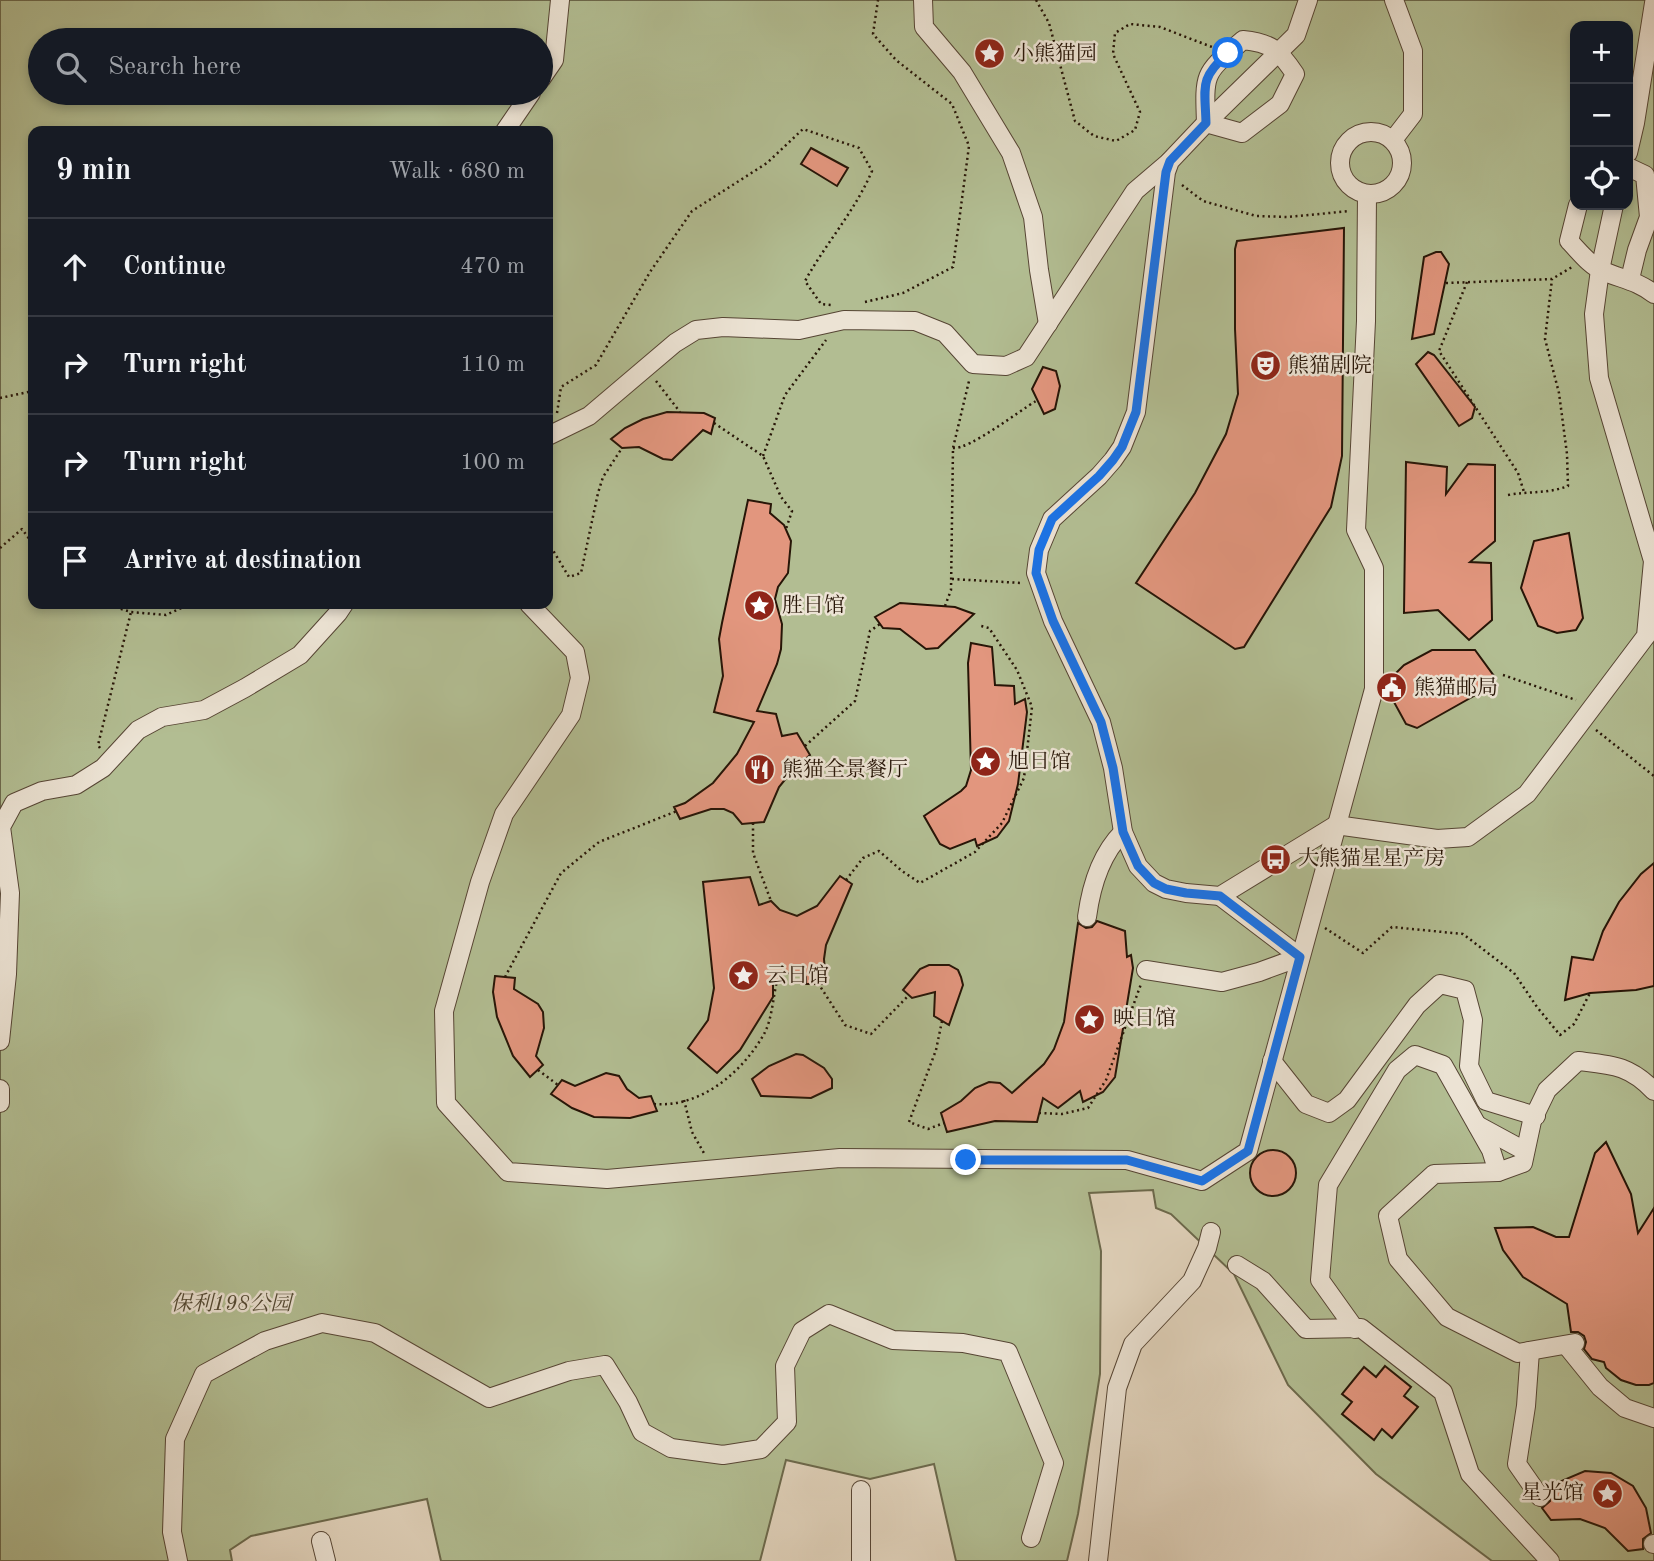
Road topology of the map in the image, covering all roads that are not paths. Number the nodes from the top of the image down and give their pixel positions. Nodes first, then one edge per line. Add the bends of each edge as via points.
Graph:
1 (560, 0) edge
2 (923, 0) edge
3 (1308, 0) edge
4 (1394, 0) edge
5 (1654, 3) edge
6 (1280, 52) junction
7 (553, 61) edge
8 (523, 105) edge
9 (1206, 123) junction
10 (508, 126) edge
11 (1393, 140) junction
12 (1629, 147) edge
13 (1168, 167) junction
14 (1633, 169) edge
15 (1366, 201) junction
16 (1577, 210) edge
17 (1612, 210) edge
18 (1593, 264) junction
19 (1630, 279) junction
20 (1654, 294) edge
21 (1048, 324) junction
22 (553, 434) edge
23 (340, 609) edge
24 (534, 609) edge
25 (1336, 825) junction
26 (1123, 832) junction
27 (1220, 896) junction
28 (1087, 917) dead end
29 (1300, 957) junction
30 (1146, 970) road end
31 (0, 1041) edge
32 (1272, 1061) junction
33 (0, 1089) edge
34 (1654, 1091) edge
35 (0, 1103) edge
36 (1536, 1116) junction
37 (1477, 1125) junction
38 (1525, 1151) junction
39 (1498, 1172) junction
40 (1211, 1232) dead end
41 (1237, 1265) dead end
42 (1355, 1329) junction
43 (1530, 1351) junction
44 (1654, 1418) edge
45 (861, 1490) dead end
46 (1540, 1497) dead end
47 (1031, 1538) dead end
48 (321, 1541) dead end
49 (178, 1561) edge
50 (326, 1561) edge
51 (861, 1561) edge
52 (1098, 1561) edge
53 (1550, 1561) edge

1 - 7 street
2 - 21 street via 924,27 962,72 1011,153 1033,217
3 - 6 street via 1296,35
4 - 11 street via 1413,51 1413,114
5 - 12 street
6 - 9 street
6 - 9 street via 1262,42 1243,40 1211,69 1205,86
6 - 9 street via 1295,74 1280,104 1242,133
8 - 10 street
9 - 13 street
11 - 15 street via 1403,159 1398,180
11 - 15 street via 1366,132 1342,150 1344,179
13 - 21 street via 1135,191
13 - 26 street via 1132,428 1099,476 1052,519 1039,550 1036,573 1053,621 1101,722
14 - 19 street via 1645,174 1649,217
15 - 25 street via 1366,321 1356,530 1374,568 1374,689
16 - 18 street via 1569,241
17 - 18 street
18 - 19 street
18 - 25 street via 1599,378 1653,561 1646,636 1527,794 1468,837 1437,839
19 - 20 street
21 - 22 street via 1026,356 1006,366 973,364 944,332 915,321 844,320 799,330 696,330 589,416
23 - 31 street via 300,654 245,688 204,710 162,717 138,730 76,785 42,791 14,803 1,827 10,893
24 - 32 street via 575,652 580,678 571,715 505,814 480,882 444,1011 446,1103 508,1172 607,1179 841,1158 1127,1160 1202,1181 1248,1151
25 - 27 street
25 - 29 street
26 - 27 street via 1138,866 1154,883 1186,893
26 - 28 street via 1103,861
27 - 29 street
29 - 30 street via 1222,982
29 - 32 street
32 - 36 street via 1306,1104 1329,1113 1347,1100 1417,1005 1440,984 1465,990 1473,1020 1469,1066 1486,1101
33 - 35 street
34 - 36 street via 1618,1065 1578,1060 1547,1090
36 - 38 street
37 - 38 street
37 - 39 street
37 - 42 street via 1443,1065 1415,1055 1397,1070 1335,1173 1328,1185 1320,1280
38 - 39 street via 1523,1163
39 - 43 street via 1434,1174 1388,1216 1398,1259 1447,1317 1518,1353
40 - 52 street via 1192,1281 1133,1344 1117,1388
41 - 42 street via 1263,1281 1306,1329
42 - 53 street via 1361,1328 1443,1392 1470,1474
43 - 44 street via 1571,1344 1600,1387 1625,1408
43 - 46 street via 1517,1464
45 - 51 street
47 - 49 street via 1054,1462 1007,1352 963,1343 893,1340 829,1314 802,1331 785,1366 787,1422 761,1449 723,1455 671,1448 642,1432 605,1365 569,1371 489,1398 375,1333 322,1323 265,1341 204,1374 175,1439 172,1532
48 - 50 street

